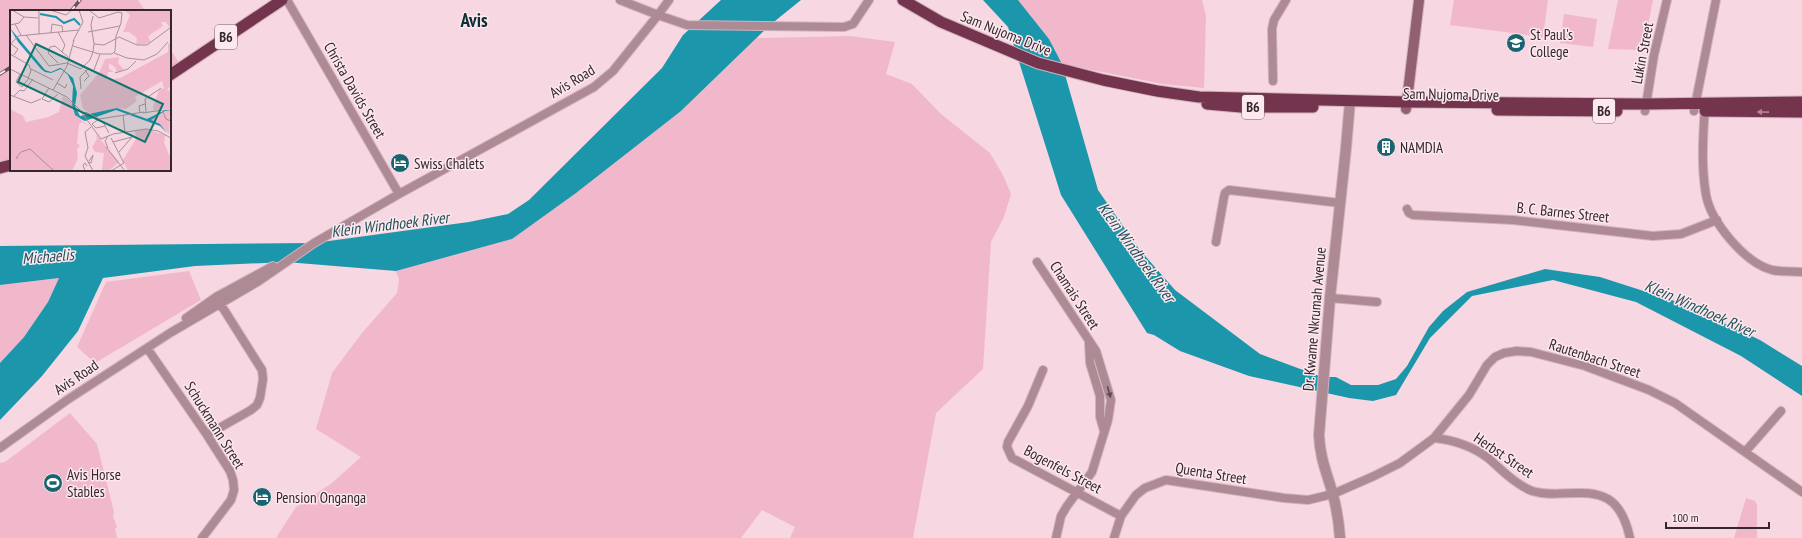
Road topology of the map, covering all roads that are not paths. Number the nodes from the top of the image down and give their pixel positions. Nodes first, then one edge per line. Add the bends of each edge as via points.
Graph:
1 (282, 0) edge
2 (287, 0) edge
3 (620, 0) edge
4 (669, 0) edge
5 (869, 0) edge
6 (903, 0) edge
7 (1286, 0) edge
8 (1418, 0) edge
9 (1667, 0) edge
10 (1716, 0) edge
11 (658, 15) junction
12 (171, 74) edge
13 (1273, 81) dead end
14 (1802, 102) edge
15 (1349, 104) junction
16 (1406, 105) junction
17 (1700, 107) junction
18 (1646, 108) junction
19 (1802, 112) edge
20 (10, 165) edge
21 (0, 168) edge
22 (399, 194) junction
23 (1340, 203) junction
24 (1407, 209) dead end
25 (1717, 220) junction
26 (1216, 242) dead end
27 (1037, 262) dead end
28 (1802, 272) edge
29 (1330, 298) junction
30 (218, 301) junction
31 (1376, 302) dead end
32 (1090, 343) junction
33 (147, 348) junction
34 (1102, 366) junction
35 (1043, 370) dead end
36 (1091, 370) junction
37 (1781, 411) dead end
38 (1104, 431) junction
39 (207, 435) junction
40 (1434, 438) junction
41 (0, 448) edge
42 (1745, 452) junction
43 (1078, 492) junction
44 (1802, 492) edge
45 (1333, 494) junction
46 (1121, 516) junction
47 (202, 538) edge
48 (1056, 538) edge
49 (1114, 538) edge
50 (1340, 538) edge
51 (1630, 538) edge

1 - 12 highway, B6
2 - 22 street, Christa Davids Street
3 - 11 street
4 - 11 street, Avis Road
5 - 11 street via 853,24 844,27 687,25
6 - 15 highway, Sam Nujoma Drive / B6 via 941,22 1038,63 1103,80 1138,94 1199,104 1241,107
7 - 13 street via 1274,20 1272,29
8 - 16 main road
9 - 18 street, Lukin Street via 1654,55
10 - 17 street
11 - 22 street, Avis Road via 613,71 594,87
14 - 17 highway, Sam Nujoma Drive / B6
15 - 16 highway, Sam Nujoma Drive / B6
15 - 23 street, Dr. Kwame Nkrumah Avenue
16 - 18 highway, Sam Nujoma Drive / B6
17 - 18 highway, Sam Nujoma Drive / B6
19 -> 17 highway, Sam Nujoma Drive / B6
17 - 25 street via 1705,186 1709,204
20 - 21 highway
22 - 30 street, Avis Road via 286,262 278,263
23 - 26 street via 1229,190 1225,193
23 - 29 street, Dr. Kwame Nkrumah Avenue
24 - 25 street, B. C. Barnes Street via 1413,215 1513,220 1653,236 1681,234
25 - 28 street via 1739,249 1758,264 1772,270
27 - 32 street, Chamais Street
29 - 31 street
29 - 45 street, Dr. Kwame Nkrumah Avenue via 1320,414 1320,450 1324,471
30 - 33 street, Avis Road
30 - 39 street via 260,364 263,373 262,390 257,405 251,410
32 - 34 street, Chamais Street
32 - 36 street, Chamais Street
33 - 39 street, Schuckmann Street
33 - 41 street, Avis Road via 67,400
34 - 36 street via 1093,366
34 -> 38 street, Chamais Street via 1111,400 1110,414
35 - 43 street, Bogenfels Street via 1007,447 1012,458
36 - 38 street, Chamais Street via 1100,396 1100,417
37 - 42 street
38 - 43 street, Chamais Street via 1092,472
39 - 47 street, Schuckmann Street via 230,471 234,485 231,500
40 - 42 street, Rautenbach Street via 1469,395 1487,365 1495,357 1517,351 1531,352 1585,366 1649,390 1675,403
40 - 45 street, Rautenbach Street via 1400,463
40 - 51 street, Herbst Street via 1459,442 1474,449 1533,491 1544,494 1580,493 1604,497 1621,512
42 - 44 street, Rautenbach Street
43 - 46 street, Bogenfels Street
43 - 48 street, Chamais Street via 1061,516
45 - 46 street, Quenta Street via 1308,500 1284,498 1166,480 1145,488
45 - 50 street, Dr. Kwame Nkrumah Avenue
46 - 49 street, Quenta Street

